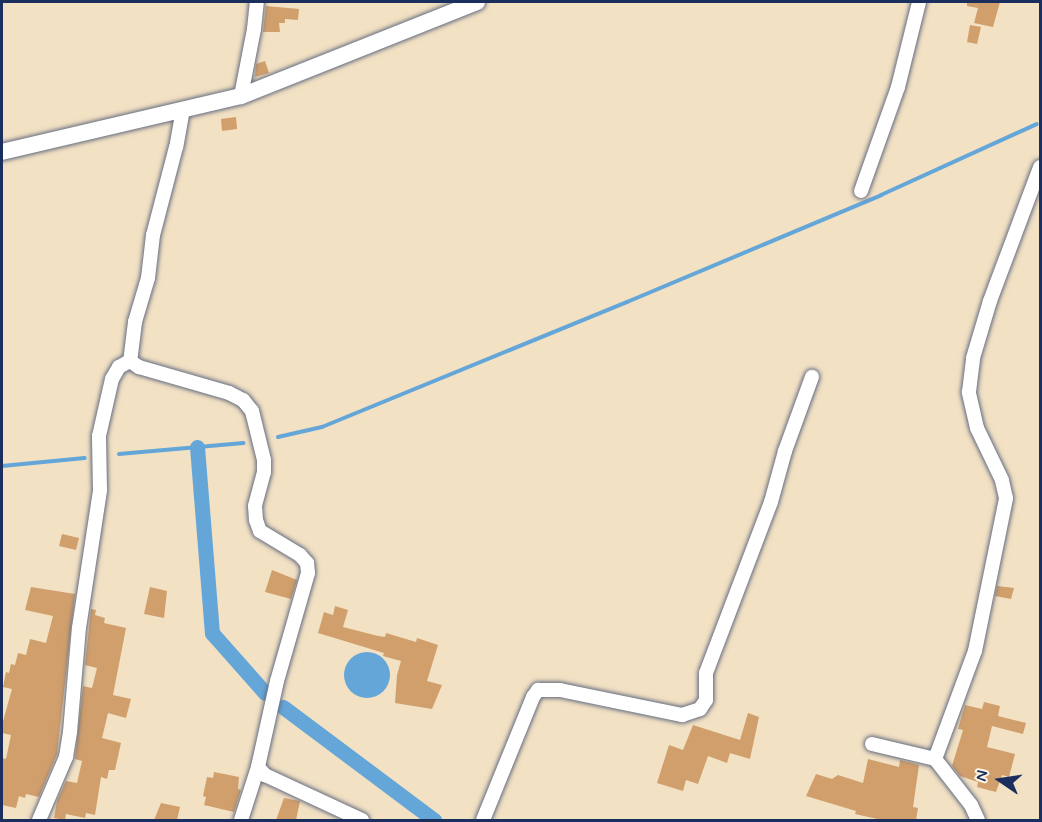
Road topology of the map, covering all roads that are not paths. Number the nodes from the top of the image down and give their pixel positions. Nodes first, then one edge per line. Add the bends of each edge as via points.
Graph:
1 (256, 2) edge
2 (477, 2) edge
3 (919, 2) edge
4 (241, 96) junction
5 (183, 109) junction
6 (2, 152) edge
7 (1041, 167) edge
8 (861, 191) dead end
9 (130, 361) junction
10 (812, 377) dead end
11 (872, 744) dead end
12 (934, 759) junction
13 (258, 767) junction
14 (39, 820) edge
15 (241, 820) edge
16 (362, 820) edge
17 (483, 820) edge
18 (978, 820) edge

1 - 4 street
2 - 4 street
3 - 8 street via 898,87
4 - 5 street
5 - 6 street
5 - 9 street via 153,235
7 - 12 street via 973,358 969,392 977,428 1002,480 1006,498 975,651
9 - 13 street via 243,400 252,411 264,460 255,506 260,531 307,563 308,573 277,681
9 - 14 street via 119,367 112,379 99,436 100,490 79,628 70,732 66,757
10 - 17 street via 771,502 706,673 706,700 700,709 682,715 560,690 538,690
11 - 12 street
12 - 18 street via 971,805
13 - 15 street
13 - 16 street via 266,775

